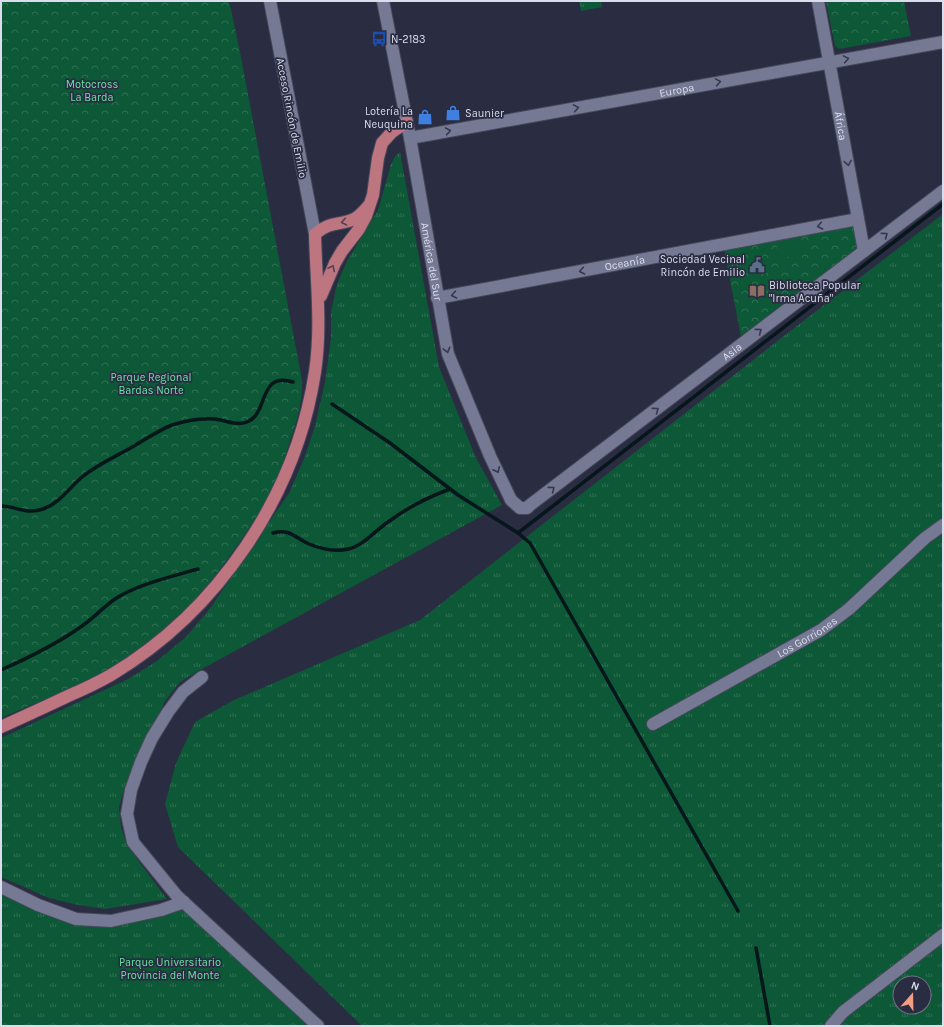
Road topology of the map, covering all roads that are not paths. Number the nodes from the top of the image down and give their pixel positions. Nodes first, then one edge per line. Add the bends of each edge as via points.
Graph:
1 (270, 1) edge
2 (383, 1) edge
3 (818, 1) edge
4 (943, 42) edge
5 (829, 62) junction
6 (407, 122) junction
7 (410, 138) junction
8 (943, 191) edge
9 (370, 204) junction
10 (858, 219) junction
11 (315, 234) junction
12 (864, 251) junction
13 (437, 298) junction
14 (318, 305) junction
15 (520, 508) joint
16 (943, 525) edge
17 (202, 677) dead end
18 (653, 724) dead end
19 (1, 727) edge
20 (1, 887) edge
21 (184, 902) junction
22 (943, 935) edge
23 (318, 1026) edge
24 (831, 1026) edge

1 - 11 street, Acceso Rincón de Emilio
2 - 6 street, América del Sur
3 - 5 street, África
5 -> 4 street, Europa
7 -> 5 street, Europa
5 -> 10 street, África
6 - 7 street, América del Sur
6 - 9 main road, Acceso Rincón de Emilio via 386,137 379,150
7 - 13 street, América del Sur
12 -> 8 street, Asia
9 -> 11 main road via 354,219 326,226
14 -> 9 main road, Acceso Rincón de Emilio via 335,262 363,223
10 - 12 street, África
10 -> 13 street, Oceanía
11 - 14 main road, Acceso Rincón de Emilio
15 -> 12 street, Asia via 527,508
13 -> 15 street, América del Sur via 452,365 490,456 512,500
14 - 19 main road, Acceso Rincón de Emilio via 315,371 298,439 272,502 231,566 183,620 129,664 91,686
16 - 18 street, Los Gorriones via 821,630
17 - 21 street via 183,692 152,738 131,790 127,814 133,842
20 - 21 street via 38,905 76,919 111,921
21 - 23 street
22 - 24 street via 843,1012

